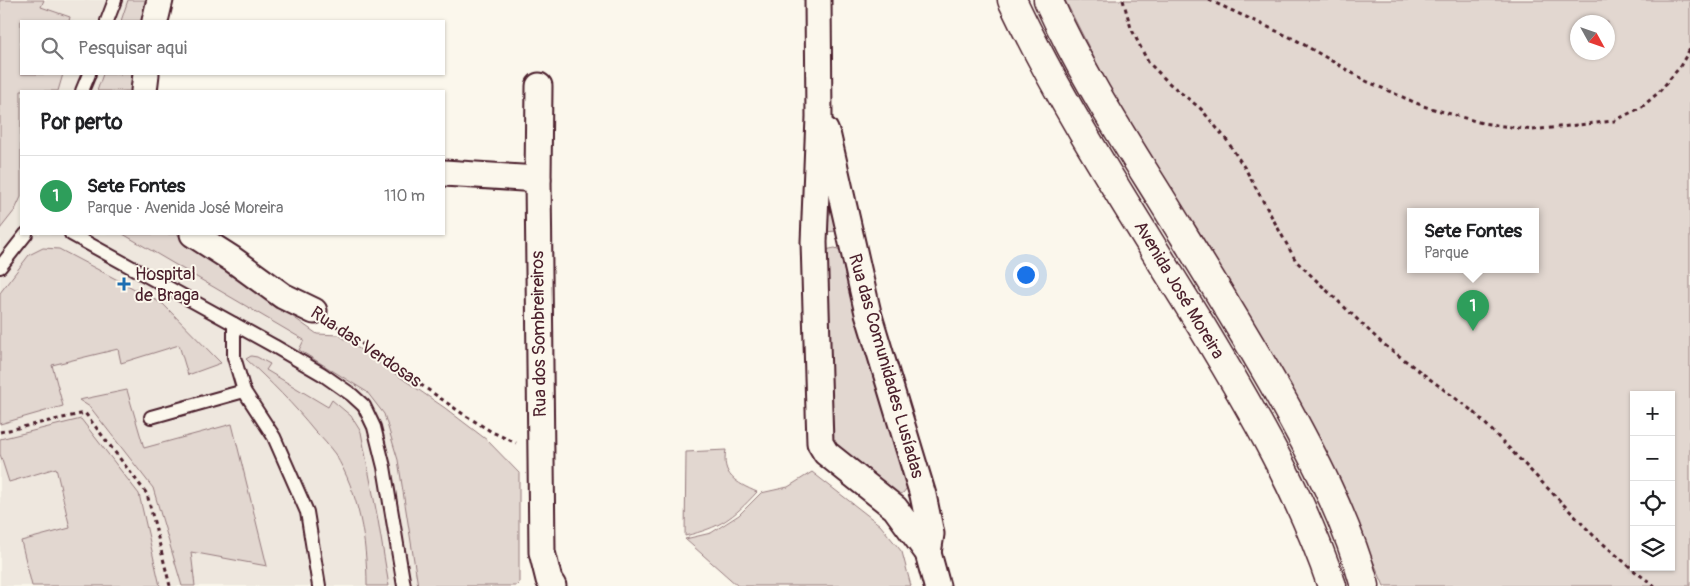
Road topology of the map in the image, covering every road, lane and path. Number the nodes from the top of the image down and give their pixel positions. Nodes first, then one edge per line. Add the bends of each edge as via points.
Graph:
1 (115, 0) edge
2 (160, 0) edge
3 (818, 0) edge
4 (1012, 0) edge
5 (1048, 0) edge
6 (1123, 0) edge
7 (1209, 0) edge
8 (108, 20) edge
9 (155, 20) edge
10 (1690, 49) edge
11 (89, 75) edge
12 (146, 75) edge
13 (539, 86) dead end
14 (82, 90) edge
15 (144, 90) edge
16 (819, 117) junction
17 (445, 174) edge
18 (538, 179) junction
19 (25, 235) edge
20 (73, 235) edge
21 (195, 235) edge
22 (851, 237) junction
23 (814, 242) junction
24 (0, 267) edge
25 (314, 311) joint
26 (234, 324) junction
27 (244, 391) junction
28 (151, 417) dead end
29 (0, 432) edge
30 (540, 458) junction
31 (923, 495) junction
32 (895, 508) junction
33 (928, 553) junction
34 (551, 583) edge
35 (170, 586) edge
36 (319, 586) edge
37 (404, 586) edge
38 (937, 586) edge
39 (1332, 586) edge
40 (1365, 586) edge
41 (1654, 586) edge

1 - 8 lane
2 - 9 street
3 - 16 street, Rua das Comunidades Lusíadas
4 - 39 street, Avenida José Moreira via 1070,112 1261,428 1307,520
5 - 40 street, Avenida José Moreira via 1074,53 1130,150 1254,350 1300,432 1347,532
6 - 41 path via 1131,28 1148,62 1201,109 1226,139 1296,261 1382,343 1475,413 1593,535
7 - 10 path via 1296,40 1366,81 1423,106 1482,124 1532,130 1614,121 1642,108 1674,74
11 - 14 lane
12 - 15 street
13 - 18 street, Rua dos Sombreireiros
16 - 22 street, Rua das Comunidades Lusíadas via 828,137
16 - 23 street, Rua das Comunidades Lusíadas
17 - 18 street
18 - 30 street, Rua dos Sombreireiros
19 - 24 lane
20 - 26 lane
21 - 25 street, Rua das Verdosas via 283,296
22 - 23 street, Rua das Comunidades Lusíadas
22 - 31 street, Rua das Comunidades Lusíadas via 868,313
23 - 32 street, Rua das Comunidades Lusíadas via 820,443 826,454
25 - 30 path, Rua das Verdosas via 463,414
26 - 27 lane via 234,358
26 - 37 lane via 322,374 364,406 374,427 384,467
27 - 28 lane
27 - 36 lane via 274,437 307,512
29 - 35 path via 84,413 147,494
30 - 34 street, Rua dos Sombreireiros via 542,552
31 - 32 street, Rua das Comunidades Lusíadas
31 - 33 street, Rua das Comunidades Lusíadas via 931,534
32 - 33 street, Rua das Comunidades Lusíadas
33 - 38 street, Rua das Comunidades Lusíadas

